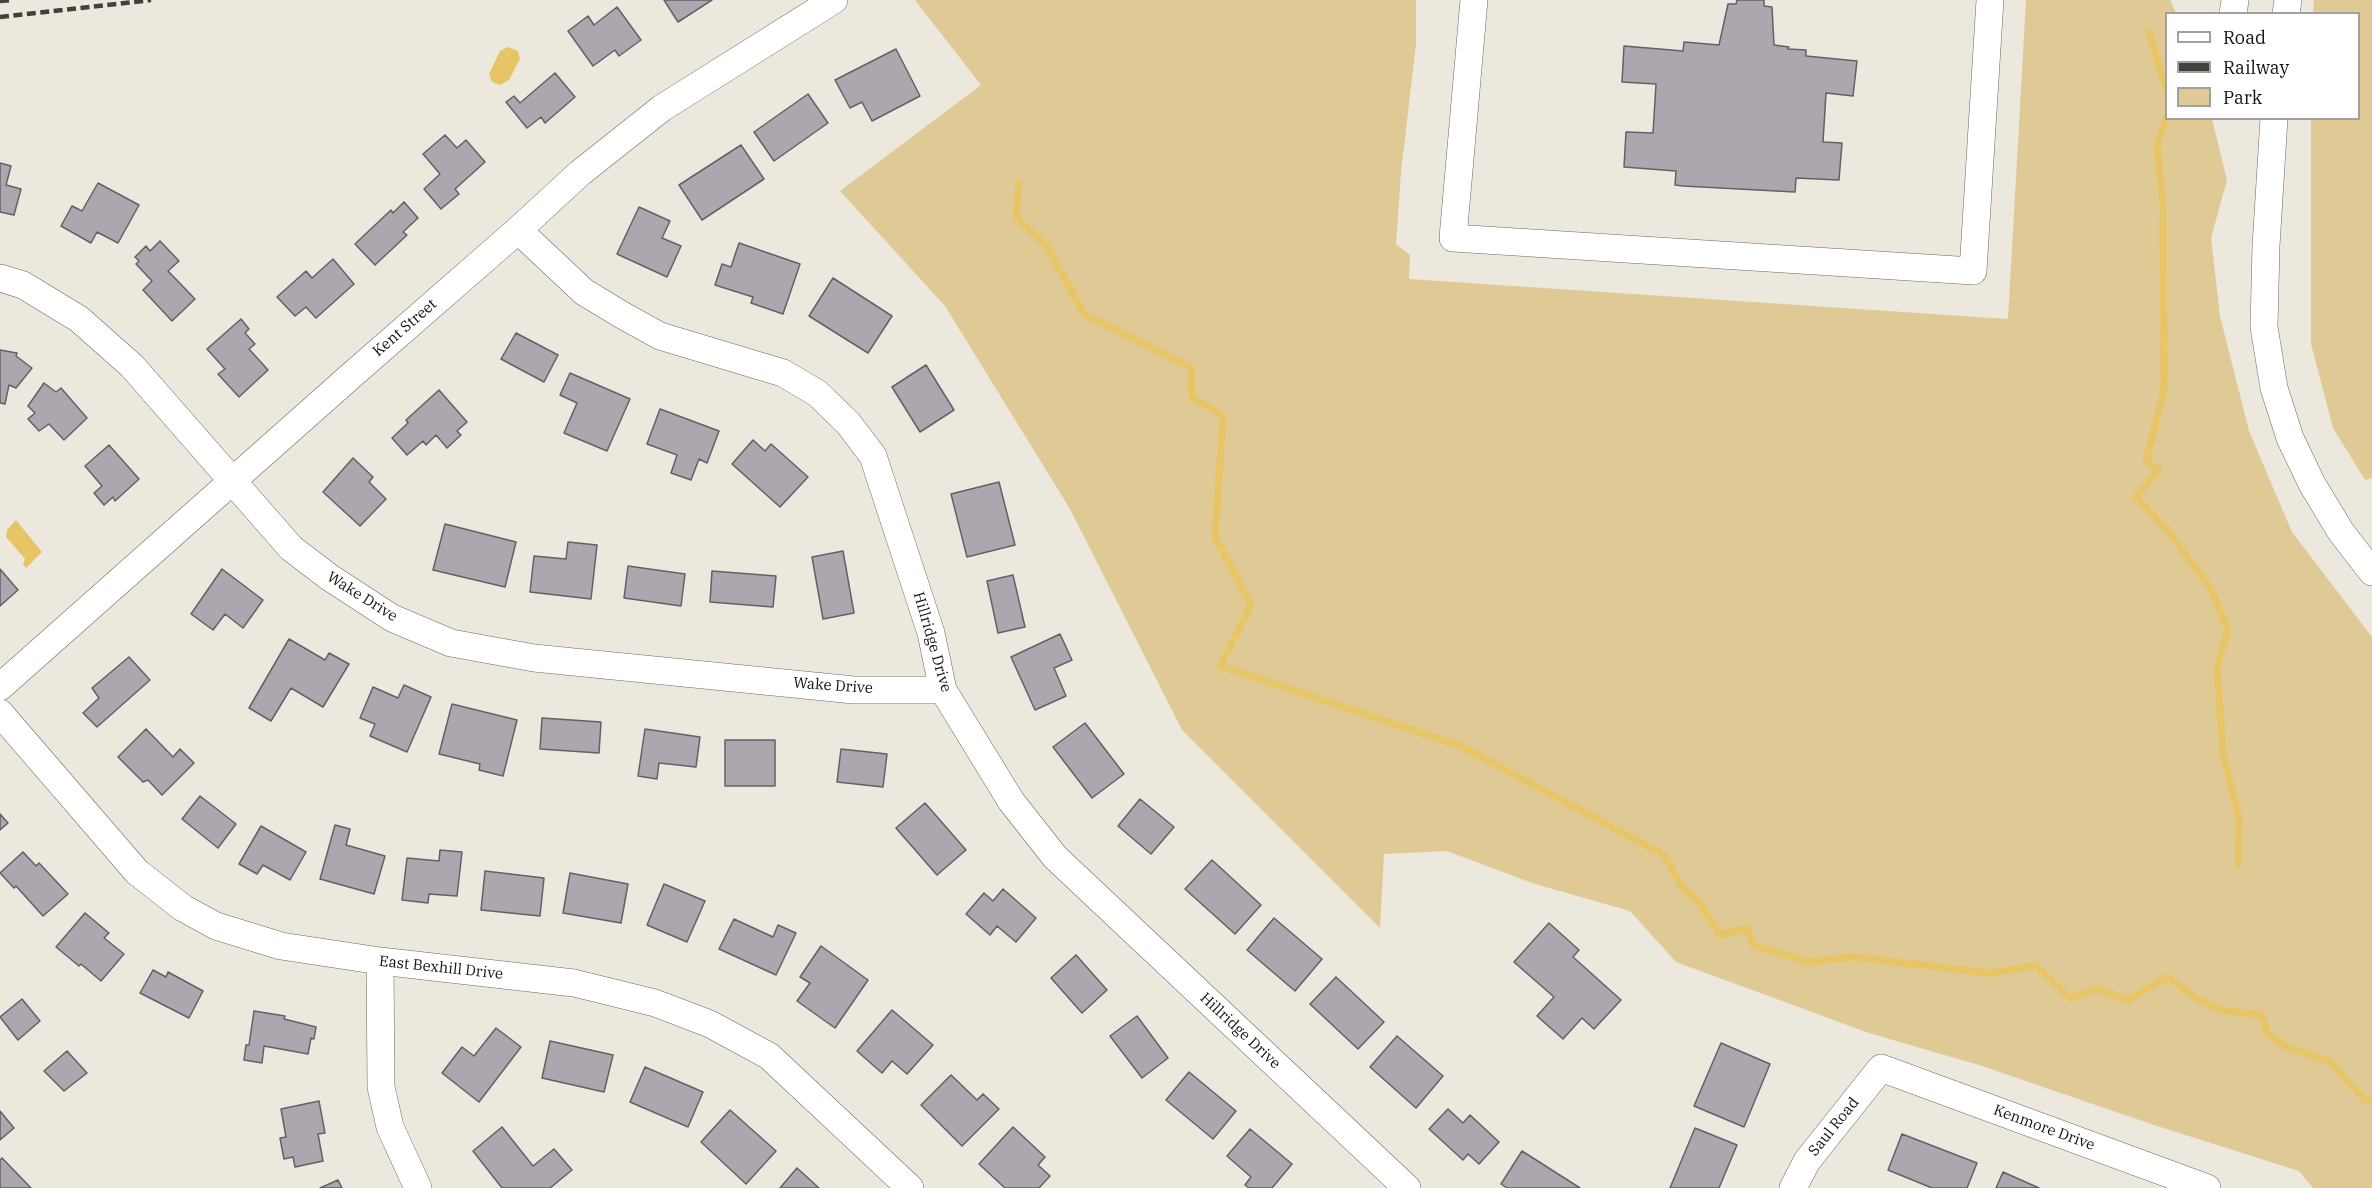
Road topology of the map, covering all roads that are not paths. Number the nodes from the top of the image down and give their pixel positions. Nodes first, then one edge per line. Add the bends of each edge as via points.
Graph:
1 (834, 0) edge
2 (1474, 0) edge
3 (1990, 0) edge
4 (2272, 120) edge
5 (518, 230) junction
6 (0, 278) edge
7 (233, 481) junction
8 (2371, 570) edge
9 (0, 687) edge
10 (943, 690) junction
11 (0, 713) edge
12 (380, 961) junction
13 (1881, 1068) joint
14 (418, 1188) edge
15 (910, 1188) edge
16 (1407, 1188) edge
17 (1793, 1188) edge
18 (2207, 1188) edge

1 - 5 street, Kent Street via 662,108 580,173
2 - 3 street via 1453,238 1973,271
4 - 8 street via 2264,327 2274,388 2290,438 2312,484 2341,532
5 - 7 street, Kent Street
5 - 10 street, Hillridge Drive via 584,292 622,315 660,336 783,373 817,393 848,423 873,456 931,633
6 - 7 street, Wake Drive via 23,285 84,324 132,366
7 - 9 street, Kent Street
7 - 10 street, Wake Drive via 291,548 329,577 392,618 451,643 534,658 854,690
10 - 16 street, Hillridge Drive via 1011,801 1055,857
11 - 12 street, East Bexhill Drive via 137,872 183,908 216,926 281,946
12 - 14 street via 381,1087 390,1127
12 - 15 street, East Bexhill Drive via 574,983 655,1003 710,1024 769,1056
13 - 17 street, Saul Road via 1807,1161
13 - 18 street, Kenmore Drive

